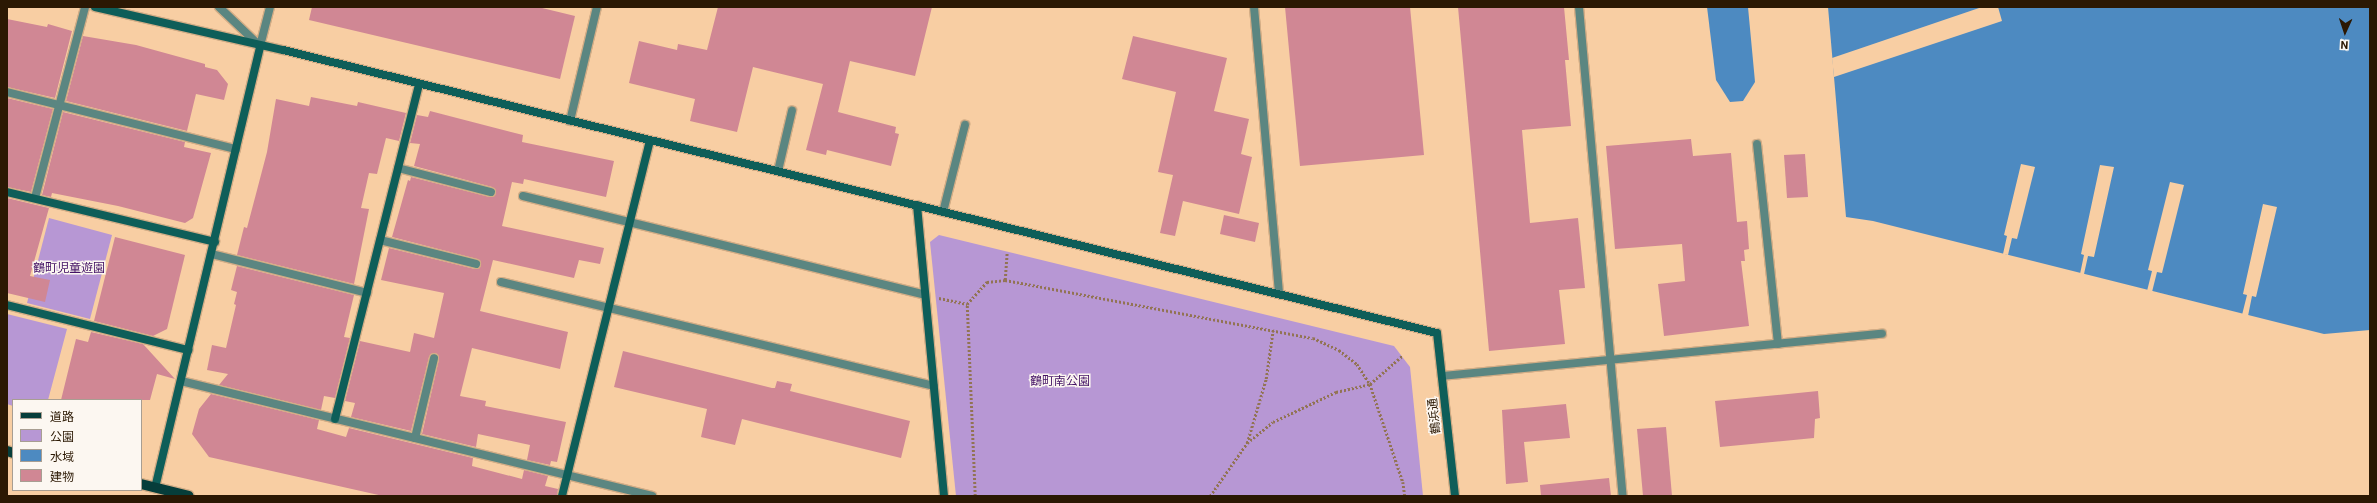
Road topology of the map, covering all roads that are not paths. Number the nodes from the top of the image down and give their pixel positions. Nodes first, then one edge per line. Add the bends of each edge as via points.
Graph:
1 (85, 7) edge
2 (96, 7) edge
3 (219, 7) edge
4 (270, 7) edge
5 (597, 7) edge
6 (1254, 7) edge
7 (1579, 7) edge
8 (260, 46) junction
9 (419, 85) junction
10 (7, 92) edge
11 (59, 105) junction
12 (792, 111) dead end
13 (570, 121) junction
14 (964, 126) dead end
15 (650, 141) junction
16 (1756, 144) dead end
17 (236, 149) junction
18 (398, 168) junction
19 (778, 171) junction
20 (7, 192) edge
21 (491, 192) dead end
22 (522, 196) dead end
23 (35, 198) junction
24 (917, 205) junction
25 (943, 212) junction
26 (630, 223) junction
27 (380, 240) junction
28 (215, 242) junction
29 (212, 254) junction
30 (476, 264) dead end
31 (501, 282) dead end
32 (367, 292) junction
33 (1279, 293) junction
34 (925, 295) junction
35 (7, 305) edge
36 (608, 308) junction
37 (1882, 334) dead end
38 (1778, 344) junction
39 (188, 350) junction
40 (434, 358) dead end
41 (1611, 360) junction
42 (1442, 376) junction
43 (181, 381) junction
44 (934, 386) junction
45 (335, 419) junction
46 (415, 438) junction
47 (567, 475) junction
48 (142, 484) edge
49 (155, 488) junction
50 (189, 496) edge
51 (562, 496) edge
52 (652, 496) edge
53 (944, 496) edge
54 (1456, 496) edge
55 (1623, 496) edge

1 - 11 street
2 - 8 street
3 - 8 street
4 - 8 street
5 - 13 street
6 - 33 street
7 - 41 street
8 - 9 street
8 - 17 street
9 - 13 street
9 - 18 street
10 - 11 street
11 - 17 street
11 - 23 street
12 - 19 street
13 - 15 street
14 - 25 street
15 - 19 street
15 - 26 street
16 - 38 street
17 - 28 street
18 - 21 street
18 - 27 street
19 - 24 street
20 - 23 street
22 - 26 street
23 - 28 street
24 - 25 street
24 - 34 street
25 - 33 street
26 - 34 street
26 - 36 street
27 - 30 street
27 - 32 street
28 - 29 street
29 - 32 street
29 - 39 street
31 - 36 street
32 - 45 street
33 - 42 street, 鶴浜通 via 1438,333
34 - 44 street
35 - 39 street
36 - 44 street
36 - 47 street
37 - 38 street
38 - 41 street
39 - 43 street
40 - 46 street
41 - 42 street
41 - 55 street
42 - 54 street, 鶴浜通
43 - 45 street
43 - 49 street
44 - 53 street
45 - 46 street
46 - 47 street
47 - 51 street
47 - 52 street
48 - 49 main road
49 - 50 main road

